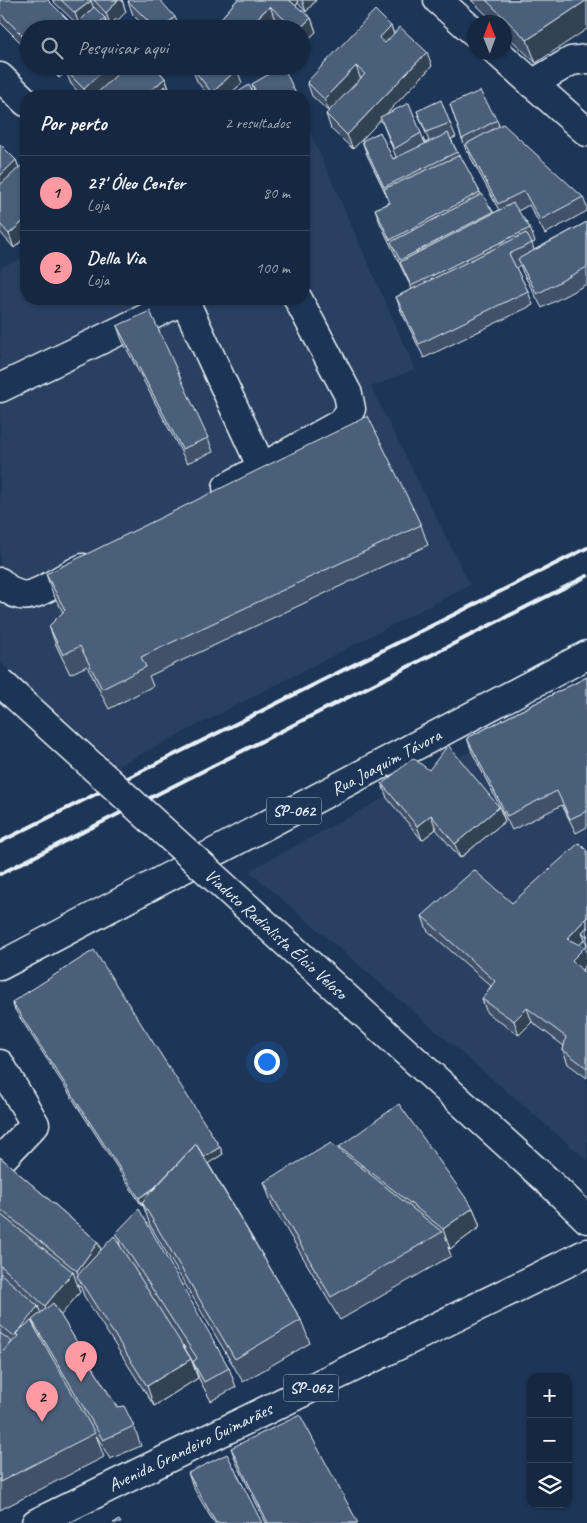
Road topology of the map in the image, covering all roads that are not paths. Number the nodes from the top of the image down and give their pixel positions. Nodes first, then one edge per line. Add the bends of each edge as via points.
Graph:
1 (438, 0) edge
2 (467, 26) edge
3 (587, 59) edge
4 (506, 60) edge
5 (0, 77) edge
6 (532, 84) junction
7 (20, 96) edge
8 (587, 132) edge
9 (173, 305) edge
10 (188, 305) edge
11 (301, 305) edge
12 (0, 388) edge
13 (262, 468) junction
14 (204, 500) edge
15 (108, 554) edge
16 (0, 582) edge
17 (587, 656) edge
18 (0, 682) edge
19 (0, 966) edge
20 (0, 1064) edge
21 (0, 1161) edge
22 (587, 1219) edge
23 (587, 1253) edge
24 (36, 1523) edge

1 - 2 main road
3 - 6 main road via 571,61
4 - 6 main road
5 - 7 main road
6 - 8 main road
9 - 12 main road
10 - 13 main road
11 - 13 main road via 348,394 351,408 343,422
13 - 14 main road
15 - 16 main road via 33,595 20,595
17 - 19 main road, Rua Joaquim Távora / SP-062
18 - 22 main road, Viaduto Radialista Élcio Veloso, bridge
20 - 21 main road via 35,1124
23 - 24 main road, Avenida Grandeiro Guimarães / SP-062

